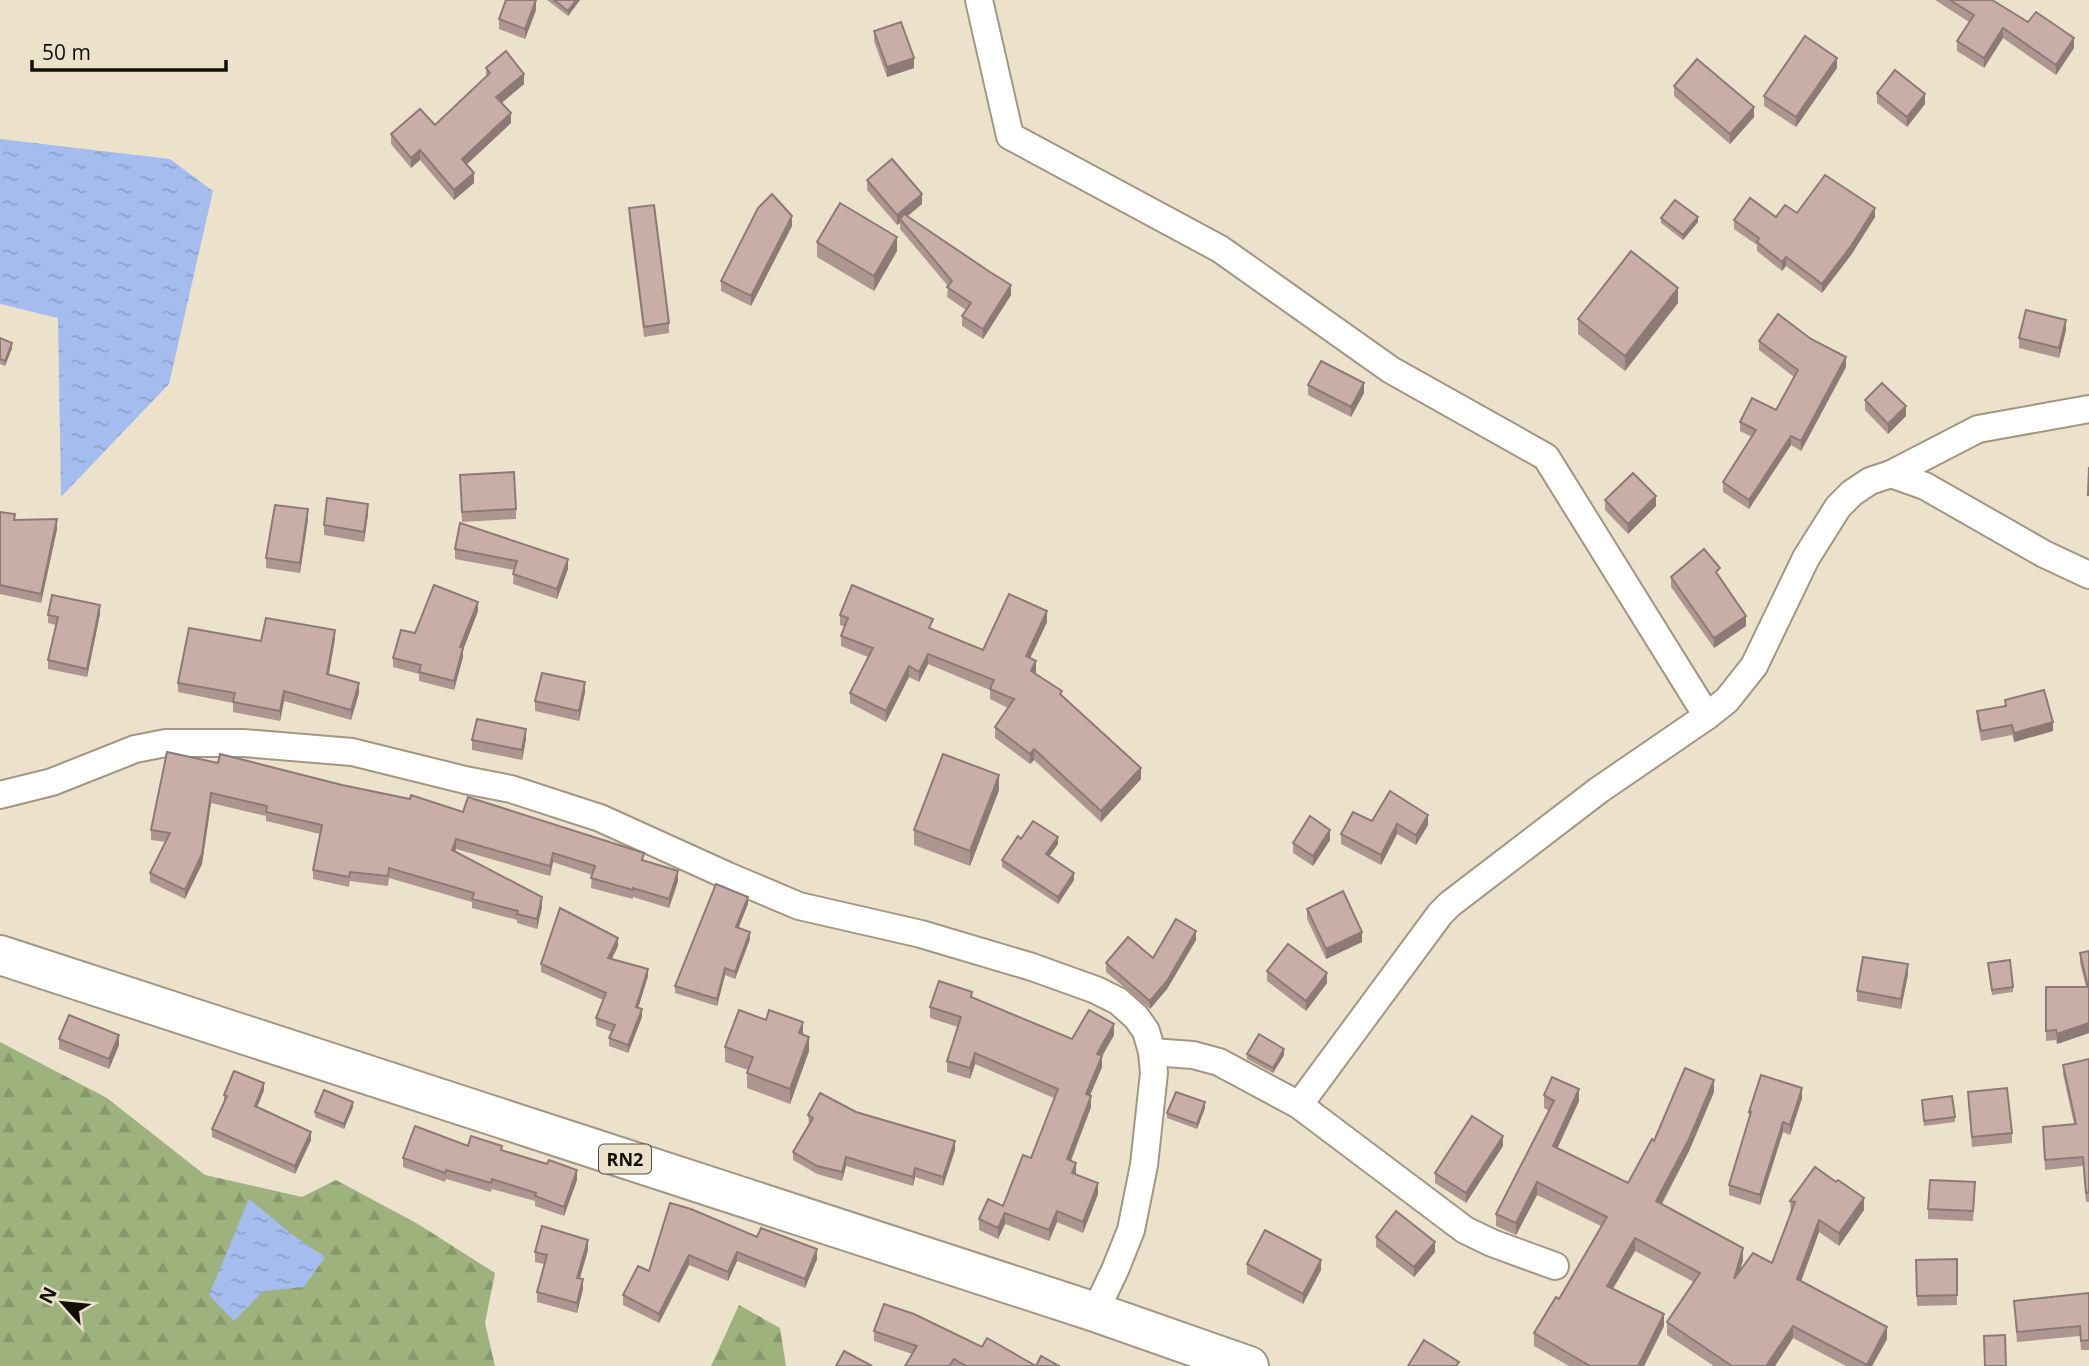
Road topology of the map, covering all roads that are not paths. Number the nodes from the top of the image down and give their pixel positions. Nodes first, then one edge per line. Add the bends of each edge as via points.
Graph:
1 (979, 0) edge
2 (2089, 409) edge
3 (1891, 474) junction
4 (2089, 575) edge
5 (1707, 716) junction
6 (0, 795) edge
7 (0, 955) edge
8 (1152, 1052) junction
9 (1299, 1104) junction
10 (1555, 1266) dead end
11 (1095, 1312) junction
12 (1249, 1366) edge

1 - 5 street via 1010,136 1220,249 1391,370 1546,457
2 - 3 street via 1978,429
3 - 4 street via 1925,486
3 - 5 street via 1870,481 1838,508 1806,558 1754,666
5 - 9 street via 1599,790 1450,904
6 - 8 street via 51,782 135,749 166,743 243,743 352,752 511,789 600,818 799,906 921,934 1096,990 1136,1017
7 - 11 highway, RN2
8 - 9 street via 1219,1062
8 - 11 street via 1144,1165 1131,1230
9 - 10 street via 1465,1230
11 - 12 highway, RN2

